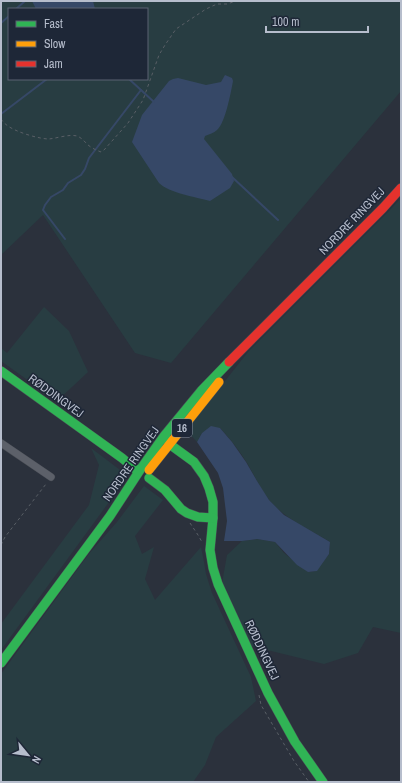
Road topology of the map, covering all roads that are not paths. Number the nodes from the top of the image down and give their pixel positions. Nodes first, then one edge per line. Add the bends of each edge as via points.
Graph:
1 (401, 188) edge
2 (1, 371) edge
3 (169, 440) junction
4 (1, 443) edge
5 (135, 468) dead end
6 (51, 477) road end
7 (149, 478) dead end
8 (213, 518) junction
9 (1, 663) edge
10 (323, 782) edge

1 - 3 street, NORDRE RINGVEJ / 16 via 253,339
2 - 5 street, RØDDINGVEJ
3 - 8 street, RØDDINGVEJ via 194,462 204,476 213,502
3 - 9 street, NORDRE RINGVEJ / 16
4 - 6 street
7 - 8 street via 165,490 187,513
8 - 10 street, RØDDINGVEJ via 210,550 218,584 268,693 295,742

